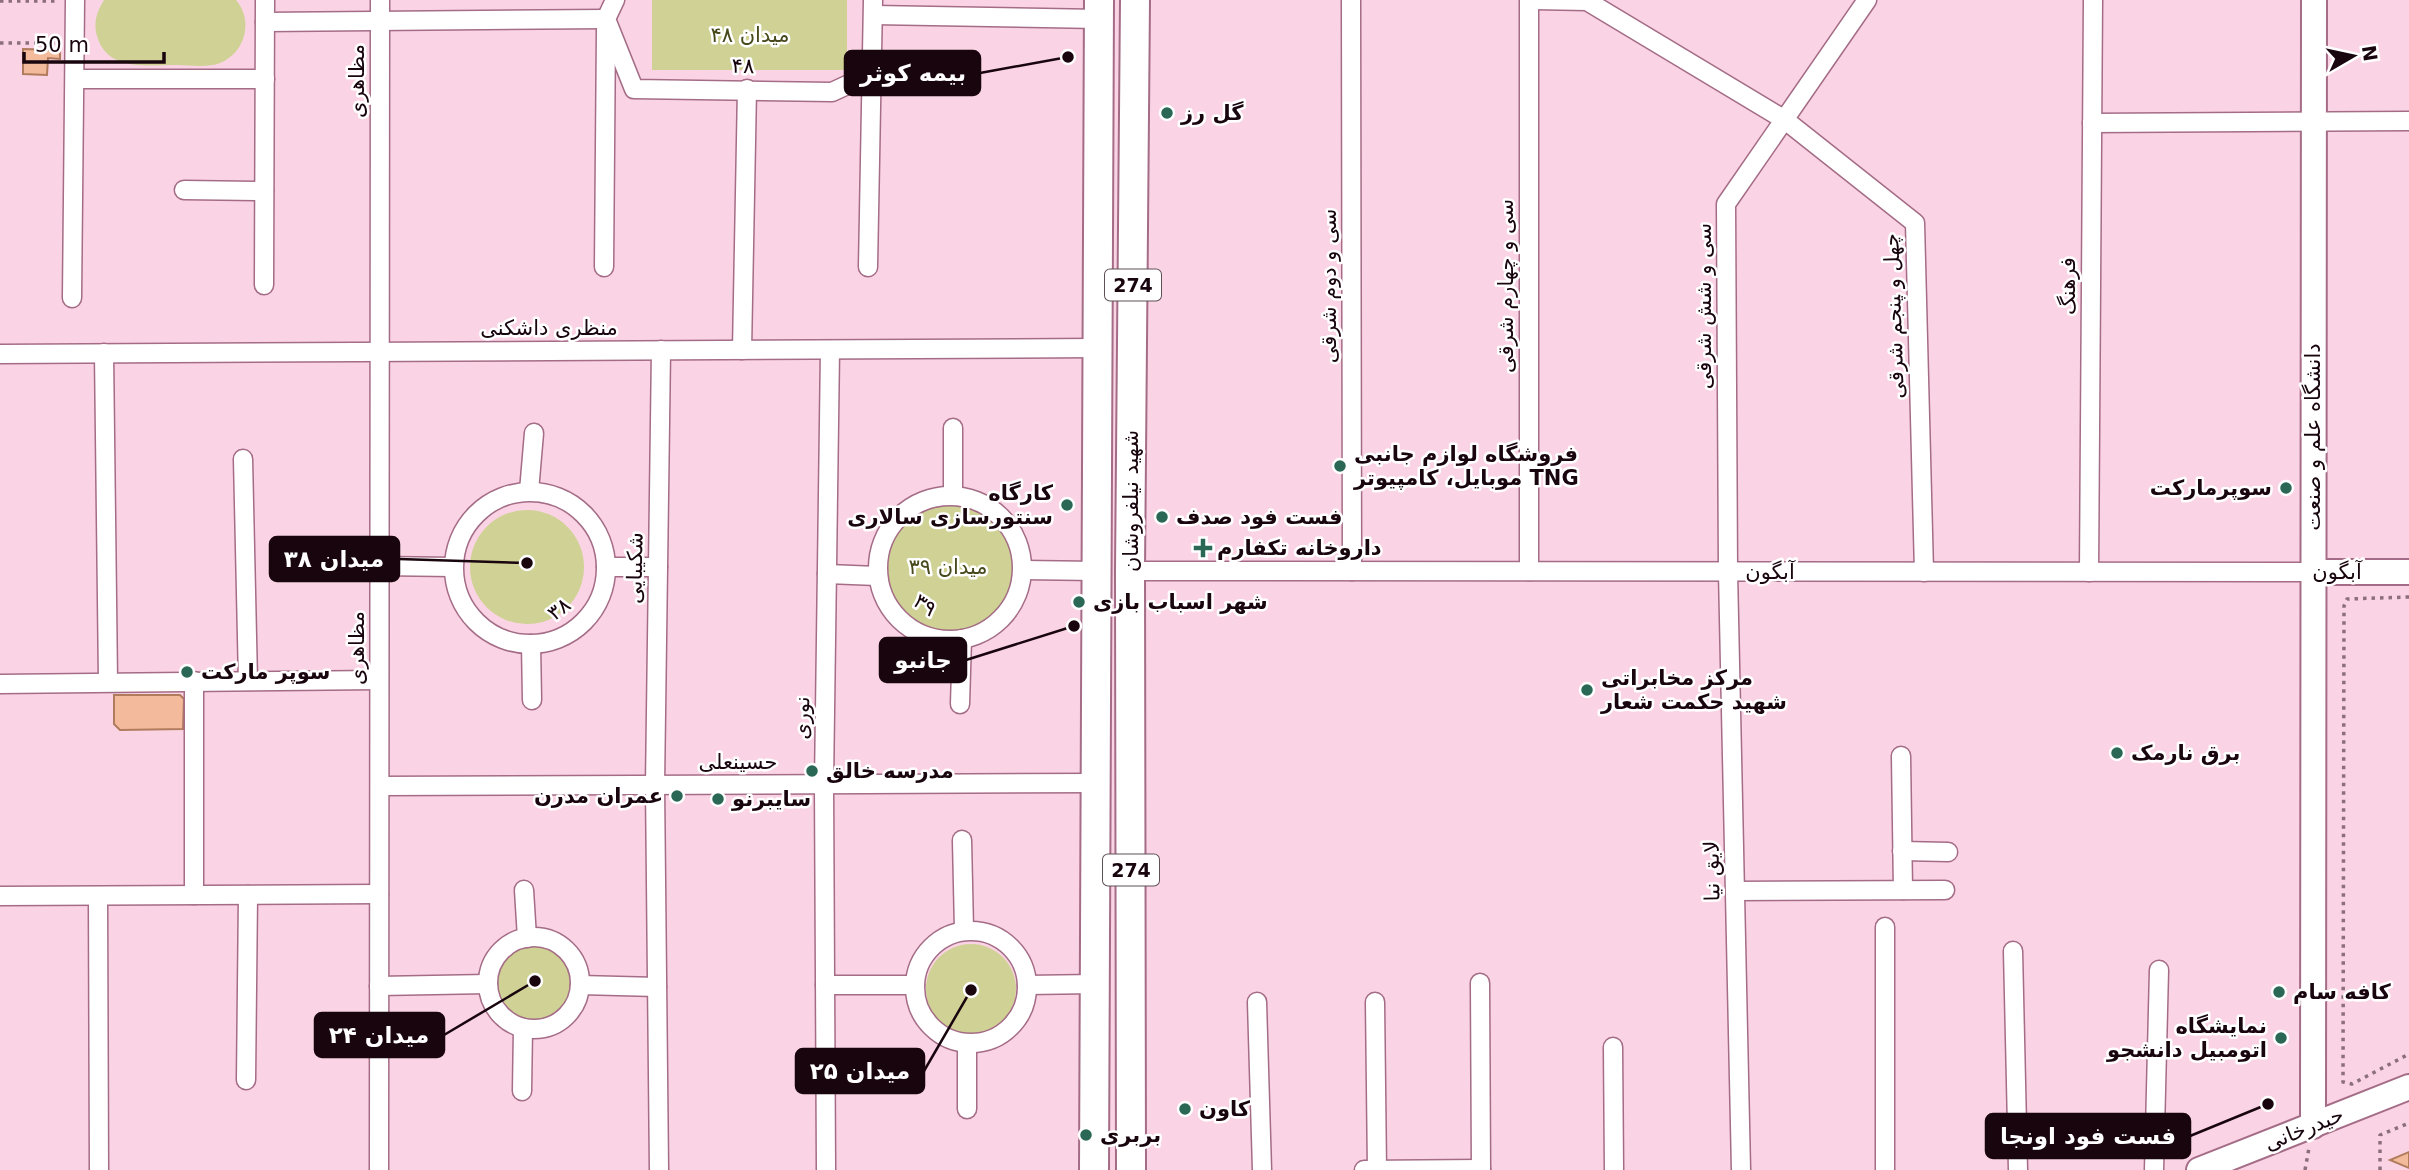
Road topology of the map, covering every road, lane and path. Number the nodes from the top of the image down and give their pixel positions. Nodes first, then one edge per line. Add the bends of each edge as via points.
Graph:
1 (75, 0) edge
2 (265, 0) edge
3 (380, 0) edge
4 (606, 0) edge
5 (615, 0) edge
6 (1135, 0) edge
7 (1351, 0) edge
8 (1531, 0) edge
9 (1867, 0) edge
10 (2093, 0) edge
11 (2314, 0) edge
12 (0, 1) edge
13 (874, 7) edge
14 (1098, 9) edge
15 (606, 19) junction
16 (380, 20) junction
17 (265, 22) junction
18 (0, 43) edge
19 (75, 43) junction
20 (871, 74) junction
21 (75, 79) junction
22 (265, 79) junction
23 (747, 89) junction
24 (1785, 120) junction
25 (2314, 121) junction
26 (2409, 121) edge
27 (2092, 124) junction
28 (184, 190) dead end
29 (264, 191) junction
30 (604, 267) dead end
31 (868, 267) dead end
32 (264, 285) dead end
33 (72, 298) dead end
34 (1098, 348) junction
35 (742, 350) junction
36 (830, 350) junction
37 (660, 351) junction
38 (380, 352) junction
39 (104, 353) junction
40 (0, 354) edge
41 (953, 428) dead end
42 (534, 433) dead end
43 (243, 459) dead end
44 (529, 491) junction
45 (953, 495) junction
46 (379, 566) junction
47 (453, 567) junction
48 (658, 567) junction
49 (606, 568) junction
50 (1023, 570) junction
51 (1130, 571) junction
52 (1352, 571) junction
53 (1529, 571) junction
54 (1097, 572) junction
55 (1728, 572) junction
56 (1924, 572) junction
57 (2089, 572) junction
58 (2313, 572) junction
59 (2369, 572) junction
60 (2409, 572) edge
61 (827, 574) junction
62 (877, 576) junction
63 (2409, 597) edge
64 (2313, 621) junction
65 (962, 639) junction
66 (531, 644) junction
67 (379, 680) junction
68 (108, 681) junction
69 (194, 681) junction
70 (248, 681) junction
71 (0, 684) edge
72 (532, 700) dead end
73 (960, 704) dead end
74 (1901, 756) dead end
75 (1096, 783) junction
76 (824, 784) junction
77 (655, 785) junction
78 (380, 786) junction
79 (962, 840) dead end
80 (1902, 851) junction
81 (1948, 852) dead end
82 (524, 890) dead end
83 (1903, 890) junction
84 (1945, 890) dead end
85 (1735, 891) junction
86 (379, 894) junction
87 (194, 895) junction
88 (248, 895) junction
89 (0, 896) edge
90 (98, 896) junction
91 (1885, 927) dead end
92 (964, 930) junction
93 (527, 938) junction
94 (2013, 951) dead end
95 (2159, 970) dead end
96 (1480, 983) dead end
97 (488, 984) junction
98 (1095, 984) junction
99 (580, 985) junction
100 (825, 985) junction
101 (915, 985) junction
102 (1027, 985) junction
103 (379, 986) junction
104 (657, 987) junction
105 (1257, 1002) dead end
106 (1375, 1002) dead end
107 (523, 1028) junction
108 (967, 1044) junction
109 (1613, 1046) dead end
110 (2409, 1054) edge
111 (246, 1080) dead end
112 (2409, 1087) edge
113 (522, 1091) dead end
114 (967, 1110) dead end
115 (2409, 1123) edge
116 (2313, 1126) junction
117 (1480, 1169) edge
118 (99, 1170) edge
119 (379, 1170) edge
120 (659, 1170) edge
121 (826, 1170) edge
122 (1094, 1170) edge
123 (1131, 1170) edge
124 (1262, 1170) edge
125 (1364, 1170) edge
126 (1377, 1170) edge
127 (1614, 1170) edge
128 (1741, 1170) edge
129 (1885, 1170) edge
130 (2018, 1170) edge
131 (2154, 1170) edge
132 (2199, 1170) edge
133 (2380, 1170) edge

1 - 12 path
1 - 19 street
2 - 17 street
3 - 16 street, مظاهری
4 - 15 street
5 - 15 street
6 - 51 main road, شهید نیلفروشان / 274
7 - 52 street, سی و دوم شرقی
8 - 24 street via 1587,1
8 - 53 street, سی و چهارم شرقی
9 - 24 street, سی و شش شرقی
10 - 27 street, فرهنگ
11 - 25 main road, دانشگاه علم و صنعت
13 - 14 street
13 - 20 street
14 - 34 main road, شهید نیلفروشان / 274
15 - 16 street
15 - 23 street, ۴۸ via 634,89
15 - 30 street
16 - 17 street
16 - 38 street, مظاهری
17 - 22 street
18 - 19 path
19 - 21 street
20 - 23 street, ۴۸ via 832,92
20 - 31 street
21 - 22 street
21 - 33 street
22 - 29 street
23 - 35 street
24 - 55 street, سی و شش شرقی via 1726,204
24 - 56 street, چهل و ‍پنجم شرقی via 1915,223
25 - 26 street
25 - 27 street
25 - 58 main road, دانشگاه علم و صنعت
27 - 57 street, فرهنگ
28 - 29 street
29 - 32 street
34 - 36 street, منظری داشکنی
34 - 54 main road, شهید نیلفروشان / 274
35 - 36 street, منظری داشکنی
35 - 37 street, منظری داشکنی
36 - 61 street, نوری
37 - 38 street, منظری داشکنی
37 - 48 street, شکیبایی
38 - 39 street, منظری داشکنی
38 - 46 street, مظاهری
39 - 40 street, منظری داشکنی
39 - 68 street
41 - 45 street
42 - 44 street
43 - 70 street
44 - 47 street via 506,495 477,514 457,544
44 - 49 street, ۳۸ via 553,495 591,522 602,544
45 - 50 street via 995,511 1010,527
45 - 62 street via 932,498 895,521 884,539
46 - 47 street
46 - 67 street, مظاهری
47 - 66 street, ۳۸ via 457,591 468,613 507,641
48 - 49 street
48 - 77 street, شکیبایی
49 - 66 street, ۳۸ via 603,591 592,612 565,635
50 - 54 street
50 - 65 street via 1005,615 986,631
51 - 52 street, آبگون
51 - 54 main road
51 - 123 main road, شهید نیلفروشان / 274
52 - 53 street, آبگون
53 - 55 street, آبگون
54 - 75 main road, 274
55 - 56 street, آبگون
55 - 85 street, لایق نیا
56 - 57 street, آبگون
57 - 58 street, آبگون
58 - 59 main road, آبگون
58 - 64 main road, دانشگاه علم و صنعت
59 - 60 main road, آبگون
59 - 64 main road via 2338,584
61 - 62 street
61 - 76 street, نوری
62 - 65 street, ۳۹ via 887,603 901,620 930,636
63 - 110 path via 2356,597 2347,599 2344,606 2343,1082 2351,1084
64 - 116 main road, دانشگاه علم و صنعت
65 - 73 street
66 - 72 street
67 - 70 street
67 - 78 street, مظاهری
68 - 69 street
68 - 71 street
69 - 70 street
69 - 87 street
74 - 80 street
75 - 76 street, حسینعلی
75 - 98 main road, 274
76 - 77 street, حسینعلی
76 - 100 street, نوری
77 - 78 street, حسینعلی
77 - 104 street, شکیبایی
78 - 86 street, مظاهری
79 - 92 street
80 - 81 street
80 - 83 street
82 - 93 street
83 - 84 street
83 - 85 street
85 - 128 street, لایق نیا
86 - 88 street
86 - 103 street, مظاهری
87 - 88 street
87 - 90 street
88 - 111 street
89 - 90 street
90 - 118 street
91 - 129 street
92 - 101 street via 928,951 918,967
92 - 102 street via 1007,943 1018,956
93 - 97 street via 514,941 495,959
93 - 99 street via 553,941 565,949 579,971
94 - 130 street
95 - 131 street
96 - 117 street
97 - 103 street
97 - 107 street via 498,1012
98 - 102 street
98 - 122 main road, 274
99 - 104 street
99 - 107 street via 578,998 562,1020 550,1027
100 - 101 street
100 - 121 street, نوری
101 - 108 street via 923,1018 950,1040
102 - 108 street via 1025,1006 1016,1023 985,1043
103 - 119 street, مظاهری
104 - 120 street, شکیبایی
105 - 124 street
106 - 126 street
107 - 113 street
108 - 114 street
109 - 127 street
112 - 116 main road, حیدرخانی
115 - 133 path via 2381,1135
116 - 132 main road, حیدرخانی
117 - 126 street
125 - 126 street

